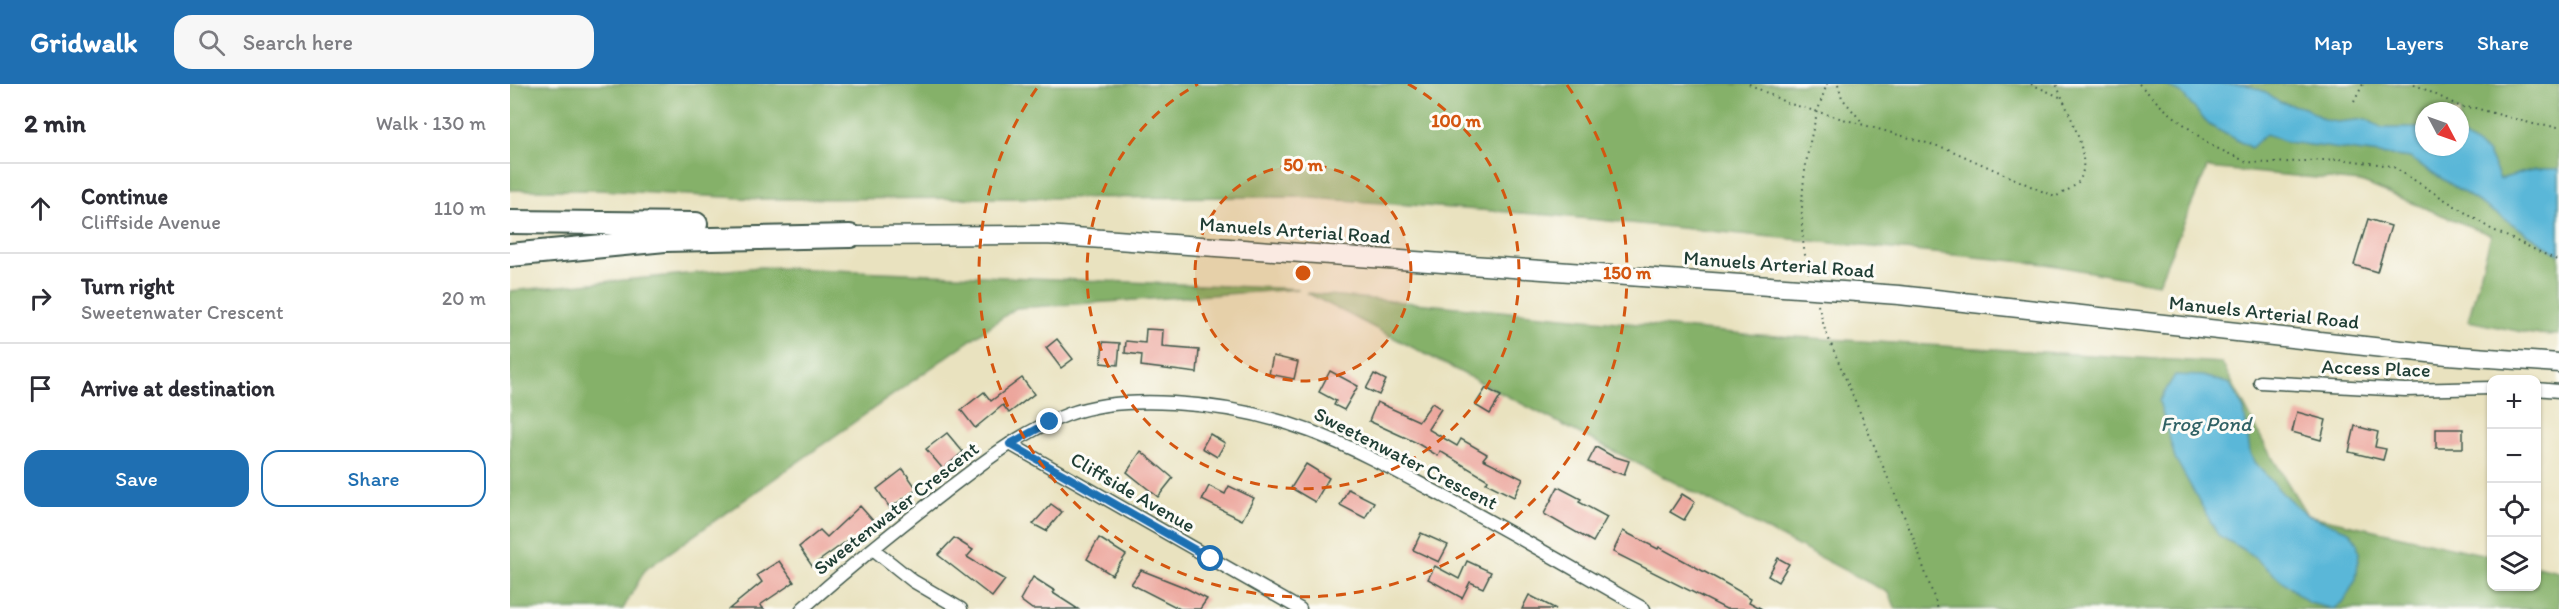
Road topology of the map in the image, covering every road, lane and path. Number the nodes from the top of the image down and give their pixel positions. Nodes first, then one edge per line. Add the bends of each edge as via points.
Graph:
1 (1749, 84) edge
2 (1827, 84) edge
3 (1838, 84) edge
4 (2031, 84) edge
5 (2056, 84) edge
6 (2139, 84) edge
7 (2363, 84) edge
8 (2414, 84) edge
9 (2062, 98) junction
10 (2354, 102) dead end
11 (1817, 110) junction
12 (1862, 123) junction
13 (2559, 127) edge
14 (510, 222) edge
15 (850, 236) junction
16 (510, 255) edge
17 (2559, 261) edge
18 (1811, 279) dead end
19 (1817, 300) dead end
20 (2559, 363) edge
21 (2260, 382) dead end
22 (2487, 388) edge
23 (2541, 390) edge
24 (2559, 391) edge
25 (1010, 444) junction
26 (873, 549) junction
27 (802, 609) edge
28 (960, 609) edge
29 (1300, 609) edge
30 (1644, 609) edge
31 (1938, 609) edge

1 - 11 path via 1787,103
2 - 11 path
3 - 12 path via 1842,98
4 - 9 path
5 - 9 path
6 - 17 path via 2210,146 2247,162 2340,159 2392,166 2491,229
7 - 10 path
8 - 13 path via 2461,107
9 - 12 path via 2085,162 2078,182 2055,197 1948,149
11 - 12 path
11 - 18 path via 1802,200 1805,259
14 - 15 highway via 705,224
15 - 16 highway via 665,240
15 - 20 main road, Manuels Arterial Road, bridge via 1046,235 1899,294 2447,355
19 - 31 path via 1825,330 1913,537
21 - 22 street, Access Place via 2405,390
23 - 24 street
25 - 26 street, Sweetenwater Crescent
25 - 29 street, Cliffside Avenue
25 - 30 street, Sweetenwater Crescent via 1060,418 1110,404 1177,403 1258,413 1340,442
26 - 27 street, Sweetenwater Crescent
26 - 28 street via 913,581

